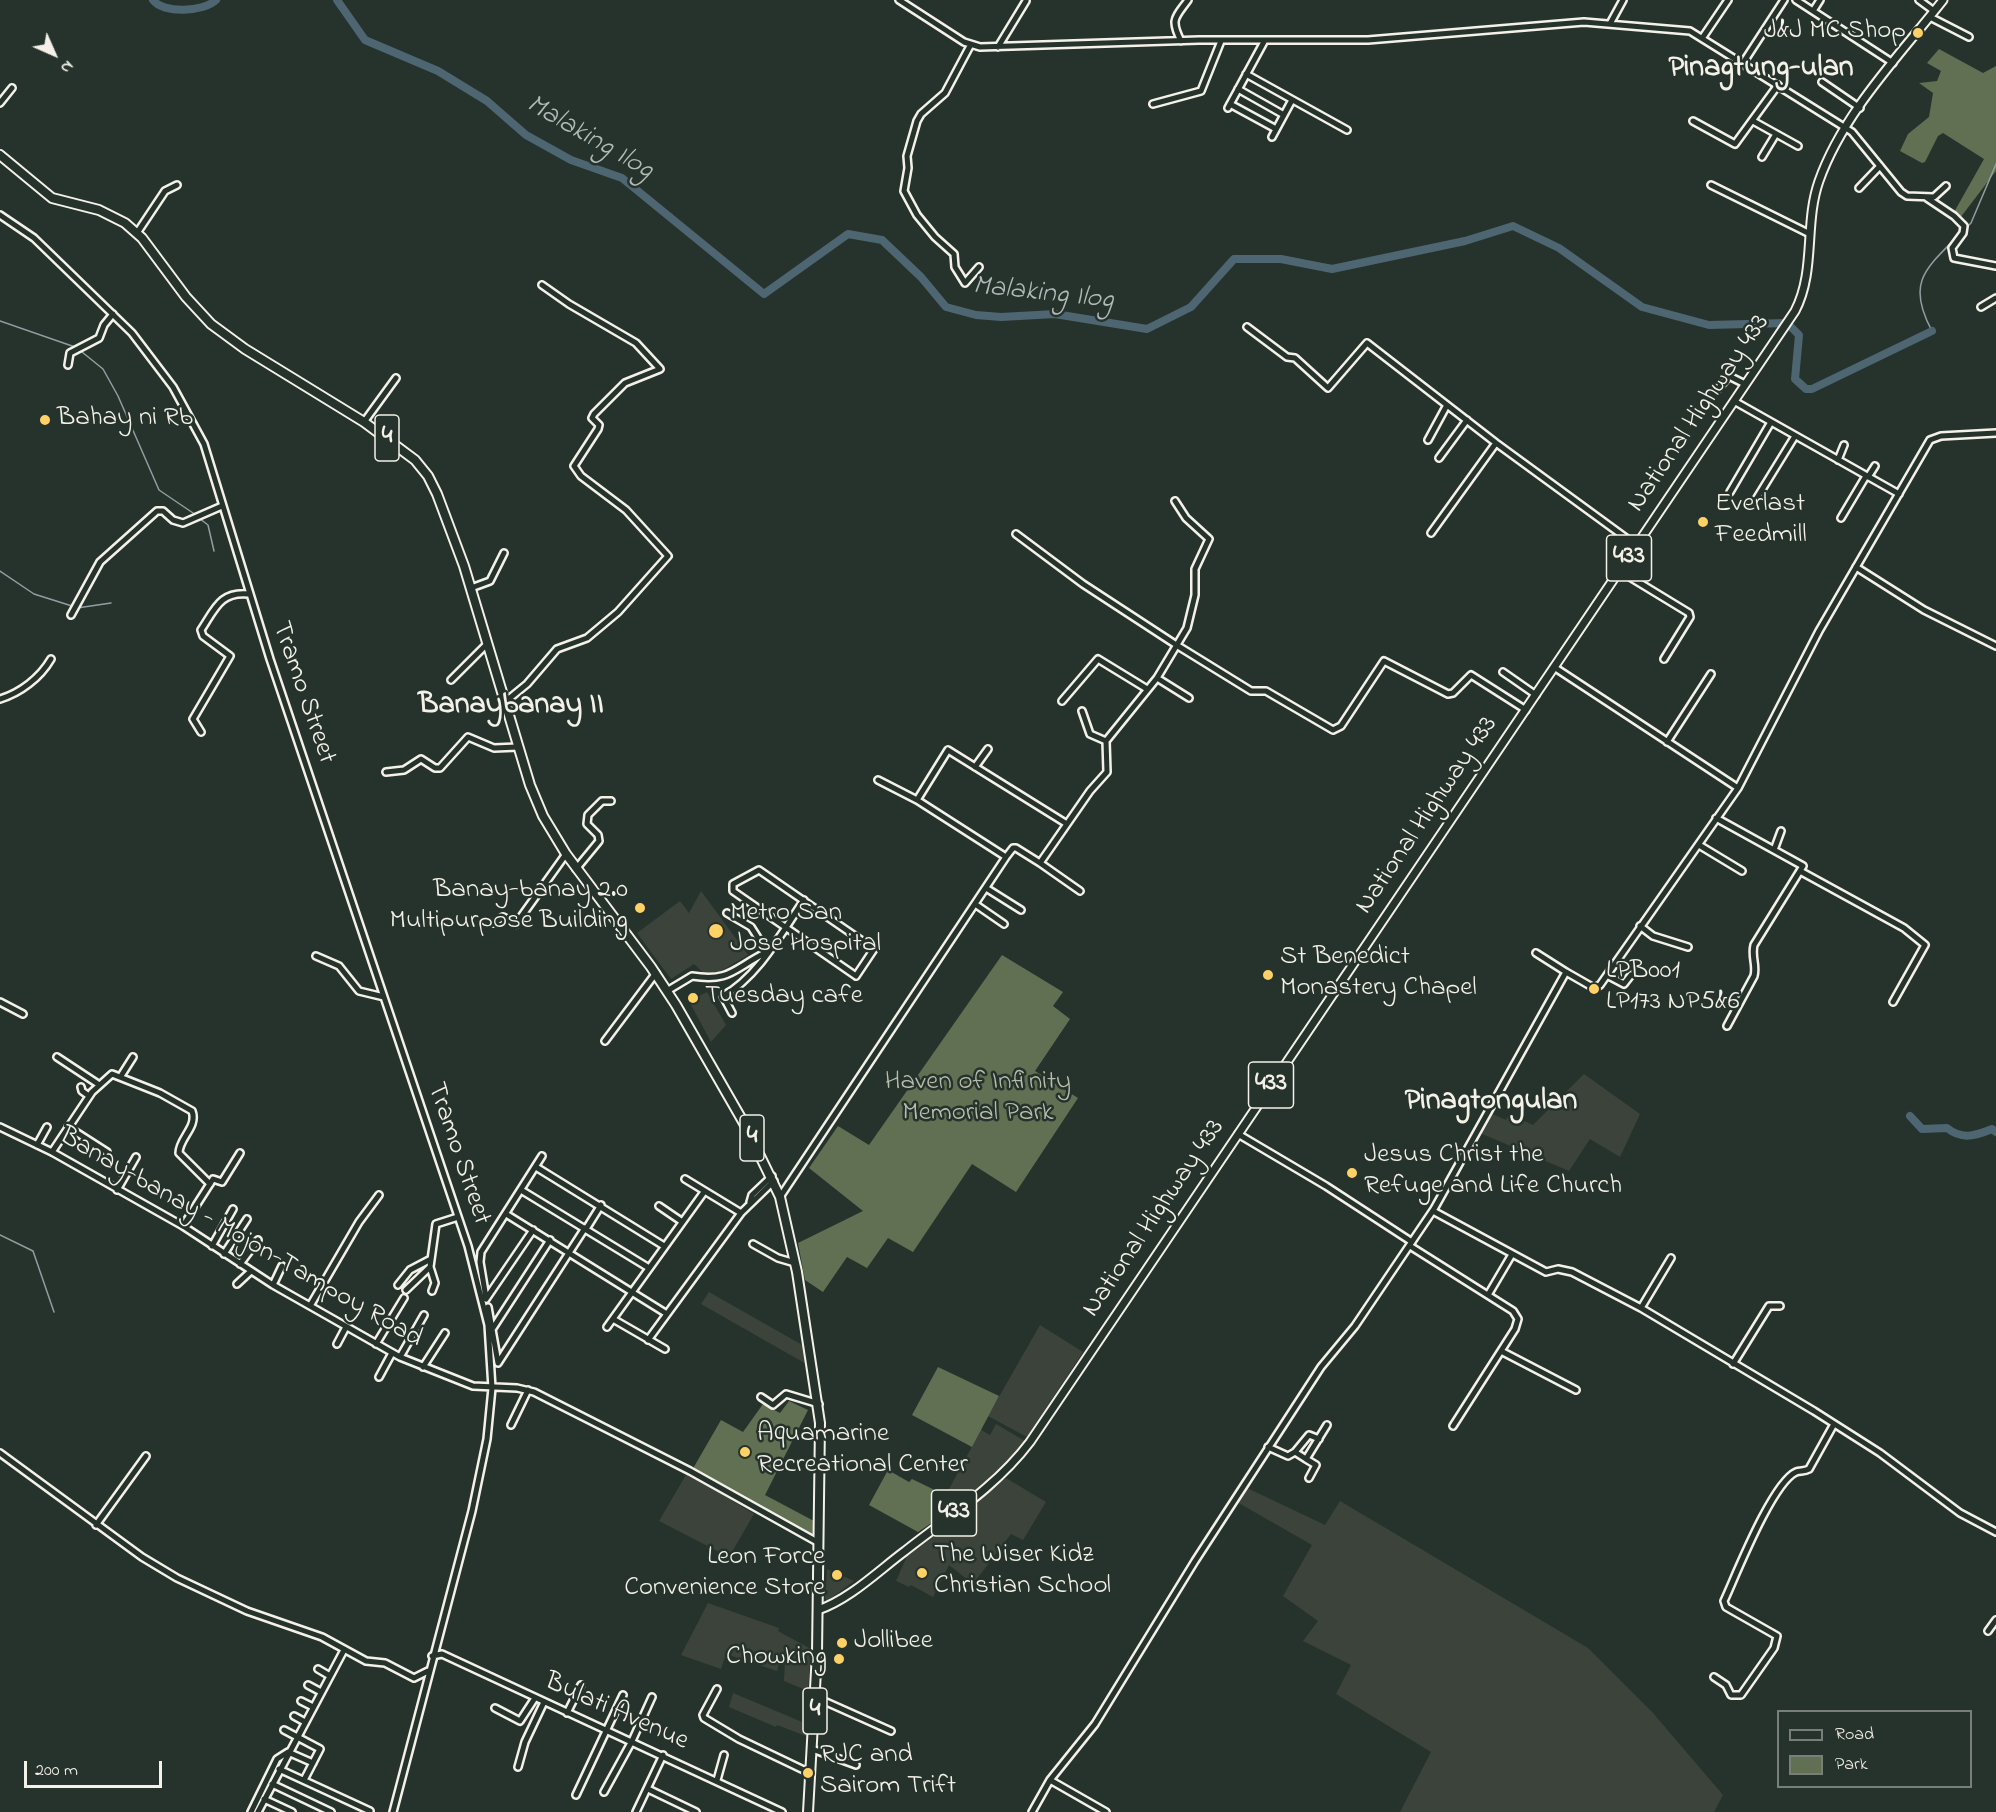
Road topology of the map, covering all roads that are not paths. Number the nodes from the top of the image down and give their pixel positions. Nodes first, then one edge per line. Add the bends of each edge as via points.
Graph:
1 (899, 0) edge
2 (1188, 0) edge
3 (1623, 0) edge
4 (1728, 0) edge
5 (1784, 0) edge
6 (1796, 0) edge
7 (1820, 0) edge
8 (1919, 0) edge
9 (1943, 0) edge
10 (1026, 1) edge
11 (1813, 11) junction
12 (1932, 14) junction
13 (1611, 22) junction
14 (1703, 37) junction
15 (1969, 37) dead end
16 (1265, 40) junction
17 (1181, 41) junction
18 (1221, 41) junction
19 (970, 46) junction
20 (998, 47) junction
21 (1743, 63) junction
22 (1893, 63) junction
23 (1246, 74) junction
24 (1822, 82) dead end
25 (1778, 85) junction
26 (12, 88) dead end
27 (1238, 88) junction
28 (1292, 100) junction
29 (0, 103) edge
30 (1153, 104) dead end
31 (1860, 108) junction
32 (1284, 115) junction
33 (1693, 121) dead end
34 (1753, 121) junction
35 (1846, 128) junction
36 (1276, 129) junction
37 (1347, 130) dead end
38 (1776, 134) junction
39 (1272, 137) dead end
40 (1798, 146) dead end
41 (0, 155) edge
42 (1762, 157) dead end
43 (1880, 166) junction
44 (177, 185) dead end
45 (1711, 185) dead end
46 (1946, 186) dead end
47 (1859, 188) dead end
48 (1927, 198) junction
49 (1, 218) edge
50 (137, 233) junction
51 (1810, 234) junction
52 (1996, 266) edge
53 (979, 267) dead end
54 (542, 285) dead end
55 (1996, 298) edge
56 (1981, 307) dead end
57 (113, 314) junction
58 (1247, 327) dead end
59 (68, 365) dead end
60 (396, 378) dead end
61 (1745, 384) junction
62 (1718, 390) dead end
63 (1734, 401) junction
64 (1448, 405) junction
65 (1467, 420) junction
66 (364, 422) junction
67 (1771, 422) junction
68 (1996, 433) edge
69 (1795, 436) junction
70 (1428, 440) dead end
71 (1496, 443) junction
72 (1844, 446) dead end
73 (1439, 458) dead end
74 (1838, 460) junction
75 (1875, 466) dead end
76 (1867, 476) junction
77 (1730, 492) dead end
78 (1899, 494) junction
79 (1175, 501) dead end
80 (1755, 501) dead end
81 (222, 506) junction
82 (1841, 518) dead end
83 (1431, 532) dead end
84 (1016, 534) dead end
85 (1637, 546) junction
86 (504, 554) dead end
87 (1856, 567) junction
88 (1620, 571) junction
89 (471, 588) junction
90 (249, 594) junction
91 (71, 615) dead end
92 (487, 644) junction
93 (1178, 646) junction
94 (1996, 646) edge
95 (1664, 658) dead end
96 (51, 659) dead end
97 (1554, 667) junction
98 (1503, 672) dead end
99 (1711, 674) dead end
100 (1156, 678) junction
101 (451, 680) dead end
102 (1147, 689) junction
103 (1536, 695) junction
104 (1189, 698) dead end
105 (0, 699) edge
106 (1062, 701) dead end
107 (505, 702) junction
108 (1526, 710) junction
109 (1082, 711) dead end
110 (201, 732) dead end
111 (1106, 741) junction
112 (1667, 742) junction
113 (518, 747) junction
114 (988, 749) dead end
115 (975, 767) junction
116 (386, 772) dead end
117 (878, 780) dead end
118 (1738, 788) junction
119 (917, 800) junction
120 (610, 801) dead end
121 (1716, 818) junction
122 (1067, 824) junction
123 (1781, 831) dead end
124 (1699, 845) junction
125 (1774, 850) junction
126 (566, 854) junction
127 (1006, 857) junction
128 (1040, 863) junction
129 (576, 868) junction
130 (1800, 871) junction
131 (1742, 872) dead end
132 (986, 888) junction
133 (1080, 891) dead end
134 (804, 900) junction
135 (975, 904) junction
136 (1021, 910) dead end
137 (727, 913) dead end
138 (494, 923) dead end
139 (1004, 924) dead end
140 (1640, 926) junction
141 (785, 928) junction
142 (1688, 947) dead end
143 (767, 952) junction
144 (1536, 953) dead end
145 (316, 956) dead end
146 (1566, 972) junction
147 (656, 973) junction
148 (1607, 975) junction
149 (1631, 975) dead end
150 (667, 991) junction
151 (384, 997) junction
152 (0, 1002) edge
153 (1893, 1002) dead end
154 (732, 1013) dead end
155 (23, 1014) dead end
156 (1727, 1026) dead end
157 (605, 1041) dead end
158 (57, 1057) dead end
159 (133, 1057) dead end
160 (121, 1076) junction
161 (98, 1084) junction
162 (81, 1087) dead end
163 (89, 1096) junction
164 (0, 1127) edge
165 (46, 1127) dead end
166 (68, 1127) junction
167 (1238, 1134) junction
168 (37, 1145) junction
169 (52, 1152) junction
170 (107, 1152) dead end
171 (240, 1153) dead end
172 (542, 1156) dead end
173 (136, 1157) dead end
174 (536, 1167) junction
175 (685, 1179) dead end
176 (773, 1179) junction
177 (210, 1184) junction
178 (117, 1190) junction
179 (521, 1190) junction
180 (704, 1192) junction
181 (379, 1195) dead end
182 (780, 1197) junction
183 (601, 1205) junction
184 (659, 1206) dead end
185 (233, 1209) dead end
186 (1433, 1211) junction
187 (741, 1213) junction
188 (506, 1214) junction
189 (458, 1217) junction
190 (247, 1219) dead end
191 (681, 1221) junction
192 (183, 1226) junction
193 (585, 1228) junction
194 (533, 1230) junction
195 (258, 1240) dead end
196 (550, 1240) junction
197 (753, 1244) dead end
198 (1411, 1244) junction
199 (212, 1246) junction
200 (664, 1246) junction
201 (570, 1253) junction
202 (224, 1254) junction
203 (1511, 1256) junction
204 (1671, 1258) dead end
205 (431, 1259) junction
206 (795, 1263) junction
207 (240, 1264) junction
208 (282, 1266) dead end
209 (430, 1267) junction
210 (649, 1269) junction
211 (250, 1271) junction
212 (237, 1284) dead end
213 (273, 1285) junction
214 (398, 1285) dead end
215 (406, 1290) dead end
216 (633, 1291) junction
217 (432, 1292) dead end
218 (1488, 1295) junction
219 (404, 1298) dead end
220 (486, 1299) junction
221 (310, 1306) junction
222 (1780, 1306) dead end
223 (1641, 1308) junction
224 (667, 1314) junction
225 (424, 1315) dead end
226 (613, 1319) junction
227 (346, 1327) junction
228 (607, 1327) dead end
229 (493, 1328) junction
230 (444, 1333) dead end
231 (648, 1340) junction
232 (337, 1344) dead end
233 (376, 1344) junction
234 (665, 1349) dead end
235 (1501, 1351) junction
236 (392, 1353) junction
237 (400, 1357) junction
238 (1733, 1364) junction
239 (423, 1367) junction
240 (379, 1377) dead end
241 (492, 1388) junction
242 (528, 1390) junction
243 (1576, 1390) dead end
244 (761, 1398) dead end
245 (819, 1404) junction
246 (1834, 1424) junction
247 (511, 1425) dead end
248 (1327, 1425) dead end
249 (1453, 1426) dead end
250 (1319, 1439) junction
251 (1268, 1447) junction
252 (1295, 1452) junction
253 (0, 1453) edge
254 (146, 1456) dead end
255 (1306, 1459) junction
256 (1309, 1478) dead end
257 (96, 1525) junction
258 (1996, 1532) edge
259 (819, 1543) junction
260 (818, 1610) junction
261 (1996, 1620) edge
262 (1988, 1631) dead end
263 (344, 1650) junction
264 (432, 1656) junction
265 (318, 1670) dead end
266 (428, 1671) junction
267 (330, 1676) junction
268 (1714, 1677) dead end
269 (308, 1685) dead end
270 (581, 1685) dead end
271 (717, 1689) dead end
272 (321, 1692) junction
273 (623, 1695) dead end
274 (652, 1697) dead end
275 (815, 1697) junction
276 (535, 1698) junction
277 (302, 1701) dead end
278 (544, 1702) junction
279 (313, 1707) junction
280 (495, 1708) dead end
281 (567, 1713) junction
282 (294, 1716) dead end
283 (305, 1722) junction
284 (284, 1730) dead end
285 (607, 1730) junction
286 (891, 1731) dead end
287 (297, 1737) junction
288 (632, 1741) junction
289 (812, 1749) junction
290 (288, 1752) junction
291 (663, 1755) junction
292 (724, 1755) dead end
293 (313, 1763) junction
294 (856, 1766) dead end
295 (518, 1767) dead end
296 (279, 1769) junction
297 (810, 1773) junction
298 (1050, 1779) junction
299 (304, 1780) junction
300 (717, 1780) junction
301 (272, 1784) junction
302 (648, 1789) junction
303 (604, 1792) dead end
304 (576, 1796) dead end
305 (264, 1799) junction
306 (368, 1811) edge
307 (251, 1812) edge
308 (258, 1812) edge
309 (292, 1812) edge
310 (331, 1812) edge
311 (393, 1812) edge
312 (636, 1812) edge
313 (696, 1812) edge
314 (782, 1812) edge
315 (808, 1812) edge
316 (1032, 1812) edge
317 (1106, 1812) edge

1 - 19 street
2 - 17 street via 1174,20
3 - 13 street
4 - 14 street
5 - 21 street
6 - 11 street
7 - 11 street
8 - 12 street
9 - 12 main road, National Highway 433 / 433
10 - 20 street
11 - 22 street
12 - 15 street
12 - 22 main road, National Highway 433 / 433
13 - 14 street via 1690,31
13 - 16 street via 1368,40
14 - 21 street
16 - 18 street
16 - 23 street
17 - 18 street
17 - 20 street
18 - 30 street via 1201,91
19 - 20 street
19 - 53 street via 945,93 921,114 907,156 904,191 917,215 954,254 955,267 965,283
21 - 25 street
22 - 31 main road, National Highway 433 / 433
23 - 27 street
23 - 28 street
24 - 31 street
25 - 34 street
25 - 35 street
26 - 29 street
27 - 32 street
27 - 36 street via 1229,106
28 - 32 street
28 - 37 street
31 - 35 main road, National Highway 433 / 433
32 - 36 street
33 - 34 street via 1733,144
34 - 38 street
35 - 43 street
35 - 51 main road, National Highway 433 / 433 via 1819,181
36 - 39 street
38 - 40 street
38 - 42 street
41 - 50 highway, 4 via 52,198 109,214
43 - 47 street
43 - 48 street via 1901,192
44 - 50 street via 165,191
45 - 51 street
46 - 48 street
48 - 52 street via 1964,226 1952,248 1954,258
49 - 57 street, Tramo Street via 34,238
50 - 66 highway, 4 via 211,324
51 - 61 main road, National Highway 433 / 433 via 1805,288 1795,311
54 - 107 street via 636,343 660,369 625,383 594,414 598,429 574,466 581,476 626,510 668,556 618,612 587,638 557,649 527,684
55 - 56 street
57 - 59 street via 99,338 70,354
57 - 81 street, Tramo Street via 159,369 192,420
58 - 64 street via 1287,357 1295,358 1328,388 1367,343
60 - 66 street
61 - 62 street via 1729,376
61 - 63 main road, National Highway 433 / 433
63 - 67 street
63 - 85 main road, National Highway 433 / 433
64 - 65 street
64 - 70 street
65 - 71 street
65 - 73 street
66 - 89 highway, 4 via 408,453 428,476
67 - 69 street
67 - 77 street
68 - 78 street via 1934,437
69 - 74 street
69 - 80 street
71 - 83 street
71 - 85 street
72 - 74 street
74 - 76 street
75 - 76 street
76 - 78 street
76 - 82 street
78 - 87 street
79 - 93 street via 1186,518 1209,539 1196,569 1195,595
81 - 90 street, Tramo Street
81 - 91 street via 183,523 157,511 100,562
84 - 93 street via 1083,584
85 - 88 main road, National Highway 433 / 433
86 - 89 street via 490,581
87 - 94 street via 1924,610
87 - 118 street
88 - 95 street via 1689,613
88 - 97 main road, National Highway 433 / 433
89 - 92 highway, 4
90 - 110 street via 237,593 222,599 201,630 202,636 230,656 193,719
90 - 151 street, Tramo Street
92 - 101 street
92 - 107 highway, 4
93 - 100 street
93 - 108 street via 1251,691 1266,691 1333,730 1341,726 1384,661 1449,694 1472,675
96 - 105 street via 43,673 12,697
97 - 103 main road, National Highway 433 / 433
97 - 112 street
98 - 103 street
99 - 112 street
100 - 102 street
100 - 104 street
102 - 106 street via 1098,659
102 - 111 street
103 - 108 main road, National Highway 433 / 433
107 - 113 highway, 4
108 - 167 main road, National Highway 433 / 433
109 - 111 street via 1089,732
111 - 122 street via 1107,772
112 - 118 street
113 - 116 street via 494,748 468,737 440,768 421,759 404,770
113 - 126 highway, 4 via 543,816
114 - 115 street
115 - 119 street via 948,750
115 - 122 street
117 - 119 street
118 - 121 street
119 - 127 street
120 - 129 street via 602,801 588,815 587,824 599,841
121 - 124 street
121 - 125 street
122 - 128 street
123 - 125 street
124 - 131 street
124 - 140 street
125 - 130 street via 1802,865
126 - 129 highway, 4
126 - 138 street via 519,922 514,925 503,917
127 - 128 street via 1016,848
127 - 132 street
128 - 133 street
129 - 147 highway, 4
130 - 153 street via 1887,918 1925,945
130 - 156 street via 1755,945 1752,955 1756,971
132 - 135 street
132 - 136 street
134 - 141 street
134 - 141 street via 759,870 733,884 735,892
134 - 141 street via 874,949 856,976
135 - 139 street
135 - 182 street
137 - 143 street via 752,927
140 - 142 street via 1656,938
140 - 148 street
141 - 143 street
143 - 150 street via 723,976 692,976
143 - 154 street via 738,987 723,996
144 - 146 street
145 - 151 street via 339,966 359,991
146 - 148 street via 1594,988
146 - 186 street
147 - 150 highway, 4
147 - 157 street
148 - 149 street via 1626,984
150 - 176 highway, 4
151 - 189 street, Tramo Street
152 - 155 street
158 - 161 street
159 - 160 street
160 - 161 street via 112,1074
160 - 177 street via 192,1111 193,1120 179,1153
161 - 163 street
162 - 163 street
163 - 166 street
164 - 168 street, Banay-banay - Mojon-Tampoy Road
165 - 168 street
166 - 169 street
166 - 170 street
167 - 198 street via 1326,1185
167 - 260 main road, National Highway 433 / 433 via 1021,1454 982,1492 853,1591
168 - 169 street, Banay-banay - Mojon-Tampoy Road
169 - 178 street, Banay-banay - Mojon-Tampoy Road
171 - 177 street via 222,1182 215,1179
172 - 174 street
173 - 178 street
174 - 179 street
174 - 183 street
175 - 180 street
176 - 182 highway, 4
176 - 187 street
177 - 192 street
178 - 192 street, Banay-banay - Mojon-Tampoy Road
179 - 188 street
179 - 193 street
180 - 187 street
180 - 191 street
181 - 221 street
182 - 206 highway, 4
183 - 193 street
183 - 200 street
184 - 191 street
185 - 199 street
186 - 198 street
186 - 203 street
187 - 224 street
188 - 194 street
188 - 220 street via 481,1252
189 - 205 street via 436,1224
189 - 241 street, Tramo Street via 484,1301
190 - 202 street
191 - 200 street
192 - 199 street, Banay-banay - Mojon-Tampoy Road
193 - 201 street
193 - 210 street
194 - 196 street
194 - 220 street
195 - 207 street
196 - 201 street
196 - 229 street
197 - 206 street
198 - 218 street
198 - 251 street
199 - 202 street, Banay-banay - Mojon-Tampoy Road
200 - 210 street
201 - 216 street
201 - 229 street via 498,1363
202 - 207 street, Banay-banay - Mojon-Tampoy Road
203 - 218 street
203 - 223 street via 1546,1272 1572,1272
204 - 223 street
205 - 209 street
205 - 214 street via 410,1270
206 - 245 highway, 4
207 - 211 street, Banay-banay - Mojon-Tampoy Road
208 - 213 street
209 - 215 street
209 - 217 street via 435,1283
210 - 216 street
211 - 212 street
211 - 213 street, Banay-banay - Mojon-Tampoy Road
213 - 221 street, Banay-banay - Mojon-Tampoy Road
216 - 224 street
216 - 226 street
218 - 235 street via 1513,1311 1518,1319
219 - 233 street
220 - 229 street
221 - 227 street, Banay-banay - Mojon-Tampoy Road
222 - 238 street via 1770,1306
223 - 238 street
224 - 231 street
225 - 237 street
226 - 228 street
226 - 231 street
227 - 232 street
227 - 233 street, Banay-banay - Mojon-Tampoy Road
230 - 239 street
231 - 234 street
233 - 236 street, Banay-banay - Mojon-Tampoy Road
235 - 243 street
235 - 249 street
236 - 237 street, Banay-banay - Mojon-Tampoy Road
236 - 240 street
237 - 239 street, Banay-banay - Mojon-Tampoy Road
238 - 246 street
239 - 241 street, Banay-banay - Mojon-Tampoy Road via 473,1386
241 - 242 street, Banay-banay - Mojon-Tampoy Road
241 - 264 street, Tramo Street via 484,1460
242 - 247 street
242 - 259 street, Banay-banay - Mojon-Tampoy Road via 690,1471
244 - 245 street via 773,1405 786,1394
245 - 259 highway, 4
246 - 258 street via 1960,1513
246 - 268 street via 1809,1469 1790,1477 1764,1513 1724,1601 1725,1606 1777,1636 1774,1648 1741,1695 1731,1695 1726,1685
248 - 250 street
250 - 252 street via 1309,1435
250 - 255 street
251 - 252 street via 1282,1455
251 - 298 street via 1095,1724
252 - 255 street
253 - 257 street
254 - 257 street
255 - 256 street via 1316,1465
257 - 263 street via 177,1578 247,1611 322,1637
259 - 260 highway, 4
260 - 275 highway, 4
261 - 262 street
263 - 266 street via 414,1678
263 - 267 street
264 - 266 street, Tramo Street
264 - 276 street, Bulati Avenue via 442,1654
265 - 267 street
266 - 311 street, Tramo Street
267 - 272 street
269 - 272 street
270 - 281 street
271 - 297 street via 704,1718
272 - 279 street
273 - 285 street
274 - 288 street
275 - 286 street
275 - 289 highway, 4
276 - 278 street, Bulati Avenue
276 - 280 street via 520,1721
277 - 279 street
278 - 281 street, Bulati Avenue
278 - 295 street
279 - 283 street
281 - 285 street, Bulati Avenue
282 - 283 street
283 - 287 street
284 - 287 street
285 - 288 street, Bulati Avenue
285 - 304 street
287 - 290 street
287 - 293 street via 320,1749
288 - 291 street, Bulati Avenue
288 - 303 street
289 - 294 street
289 - 297 highway, 4
290 - 293 street
290 - 296 street
290 - 307 street via 277,1759
291 - 300 street, Bulati Avenue
291 - 302 street
292 - 300 street
293 - 299 street
296 - 299 street
296 - 301 street
297 - 315 highway, 4
298 - 316 street
298 - 317 street
299 - 306 street
300 - 314 street, Bulati Avenue
301 - 305 street
301 - 310 street
302 - 312 street
302 - 313 street
305 - 308 street
305 - 309 street

